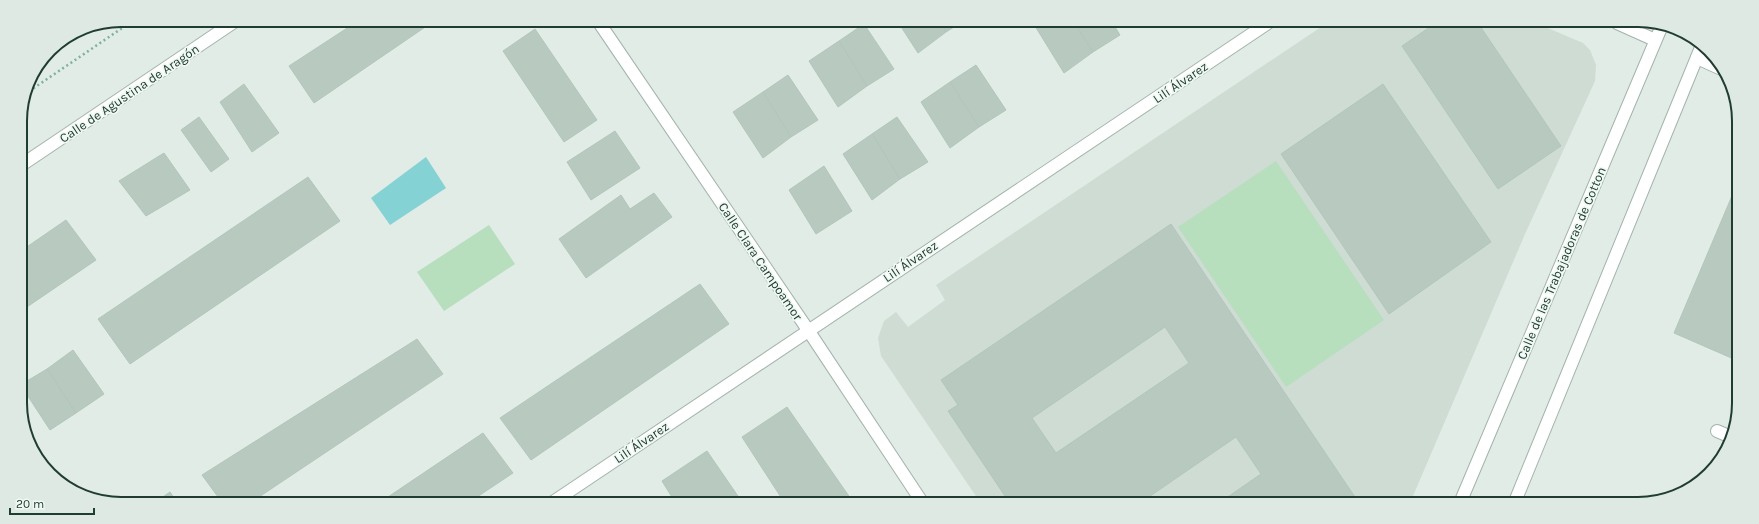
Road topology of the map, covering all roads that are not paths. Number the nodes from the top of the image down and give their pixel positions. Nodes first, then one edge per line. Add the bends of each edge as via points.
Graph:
1 (227, 27) edge
2 (602, 27) edge
3 (1261, 27) edge
4 (1626, 27) edge
5 (1660, 30) edge
6 (1656, 40) junction
7 (1700, 51) edge
8 (1697, 58) junction
9 (1714, 66) edge
10 (27, 161) edge
11 (808, 330) junction
12 (1717, 431) dead end
13 (1726, 435) edge
14 (560, 497) edge
15 (919, 497) edge
16 (1463, 497) edge
17 (1517, 497) edge

1 - 10 street, Calle de Agustina de Aragón
2 - 11 street, Calle Clara Campoamor
3 - 11 street, Lilí Álvarez
4 - 6 street
5 - 6 street, Calle de las Trabajadoras de Cotton
6 - 16 street, Calle de las Trabajadoras de Cotton
7 - 8 street
8 - 9 street
8 - 17 street
11 - 14 street, Lilí Álvarez
11 - 15 street, Calle Clara Campoamor
12 - 13 street

